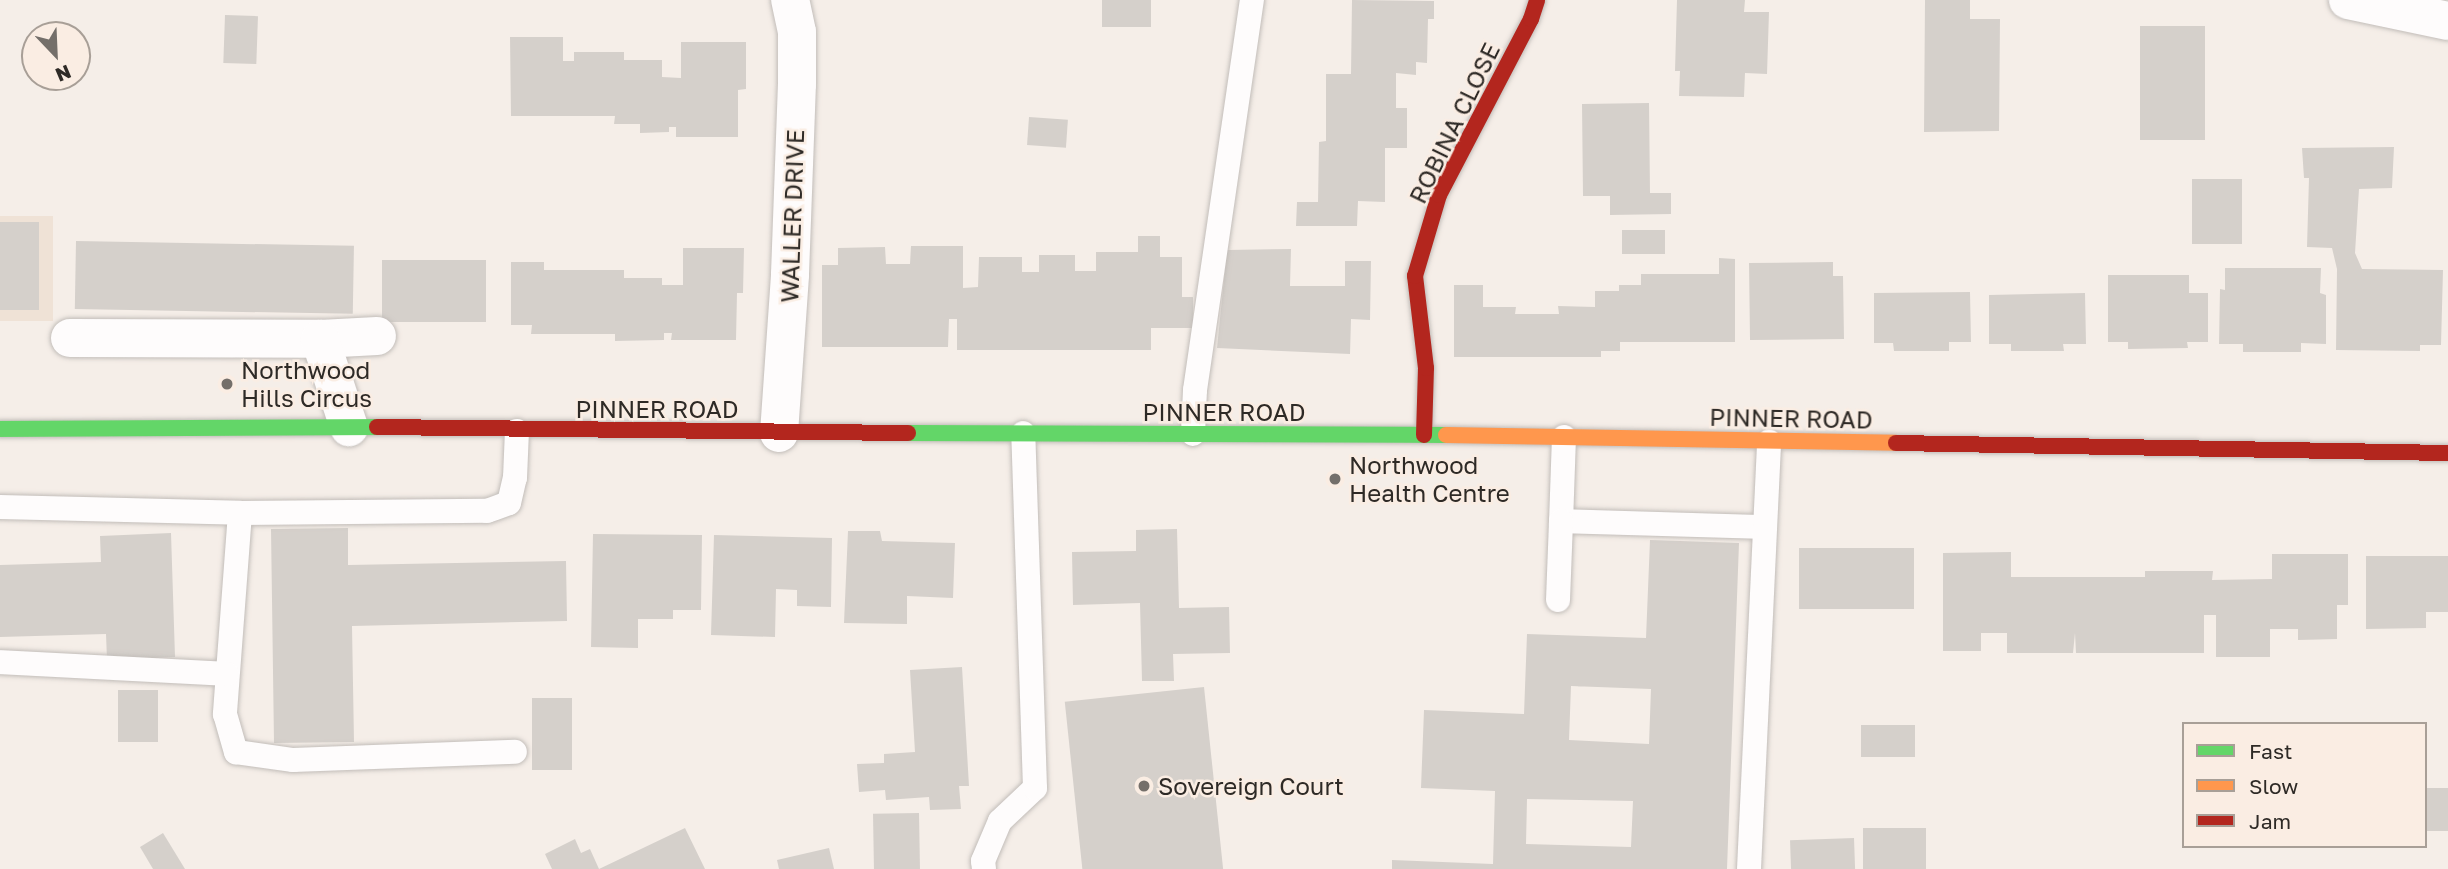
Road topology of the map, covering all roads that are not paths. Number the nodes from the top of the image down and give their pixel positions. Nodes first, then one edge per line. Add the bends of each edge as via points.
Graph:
1 (790, 0) edge
2 (1252, 0) edge
3 (1537, 0) edge
4 (2348, 0) edge
5 (2448, 21) edge
6 (377, 336) dead end
7 (70, 338) dead end
8 (320, 339) junction
9 (349, 427) junction
10 (0, 429) edge
11 (517, 431) junction
12 (779, 433) junction
13 (1023, 433) junction
14 (1193, 434) junction
15 (1424, 435) junction
16 (1564, 437) junction
17 (1769, 441) junction
18 (2448, 453) edge
19 (0, 507) edge
20 (240, 513) junction
21 (1561, 522) junction
22 (1764, 527) junction
23 (1558, 600) dead end
24 (0, 662) edge
25 (227, 674) junction
26 (515, 752) dead end
27 (984, 869) edge
28 (1749, 869) edge

1 - 12 street, WALLER DRIVE via 797,32 797,84
2 - 14 lane via 1195,390
3 - 15 main road, ROBINA CLOSE via 1439,195 1415,276 1426,368
4 - 5 street
6 - 8 street
7 - 8 street
8 - 9 street
9 - 10 main road, PINNER ROAD
9 - 11 main road, PINNER ROAD
11 - 12 main road, PINNER ROAD
11 - 20 lane via 509,503 487,511
12 - 13 main road, PINNER ROAD
13 - 14 main road, PINNER ROAD
13 - 27 lane via 1035,788 1000,821
14 - 15 main road, PINNER ROAD
15 - 16 main road, PINNER ROAD
16 - 17 main road, PINNER ROAD
16 - 21 lane
17 - 18 main road, PINNER ROAD
17 - 22 lane
19 - 20 lane
20 - 25 lane
21 - 22 lane
21 - 23 lane
22 - 28 lane
24 - 25 lane
25 - 26 lane via 225,714 236,752 293,760

